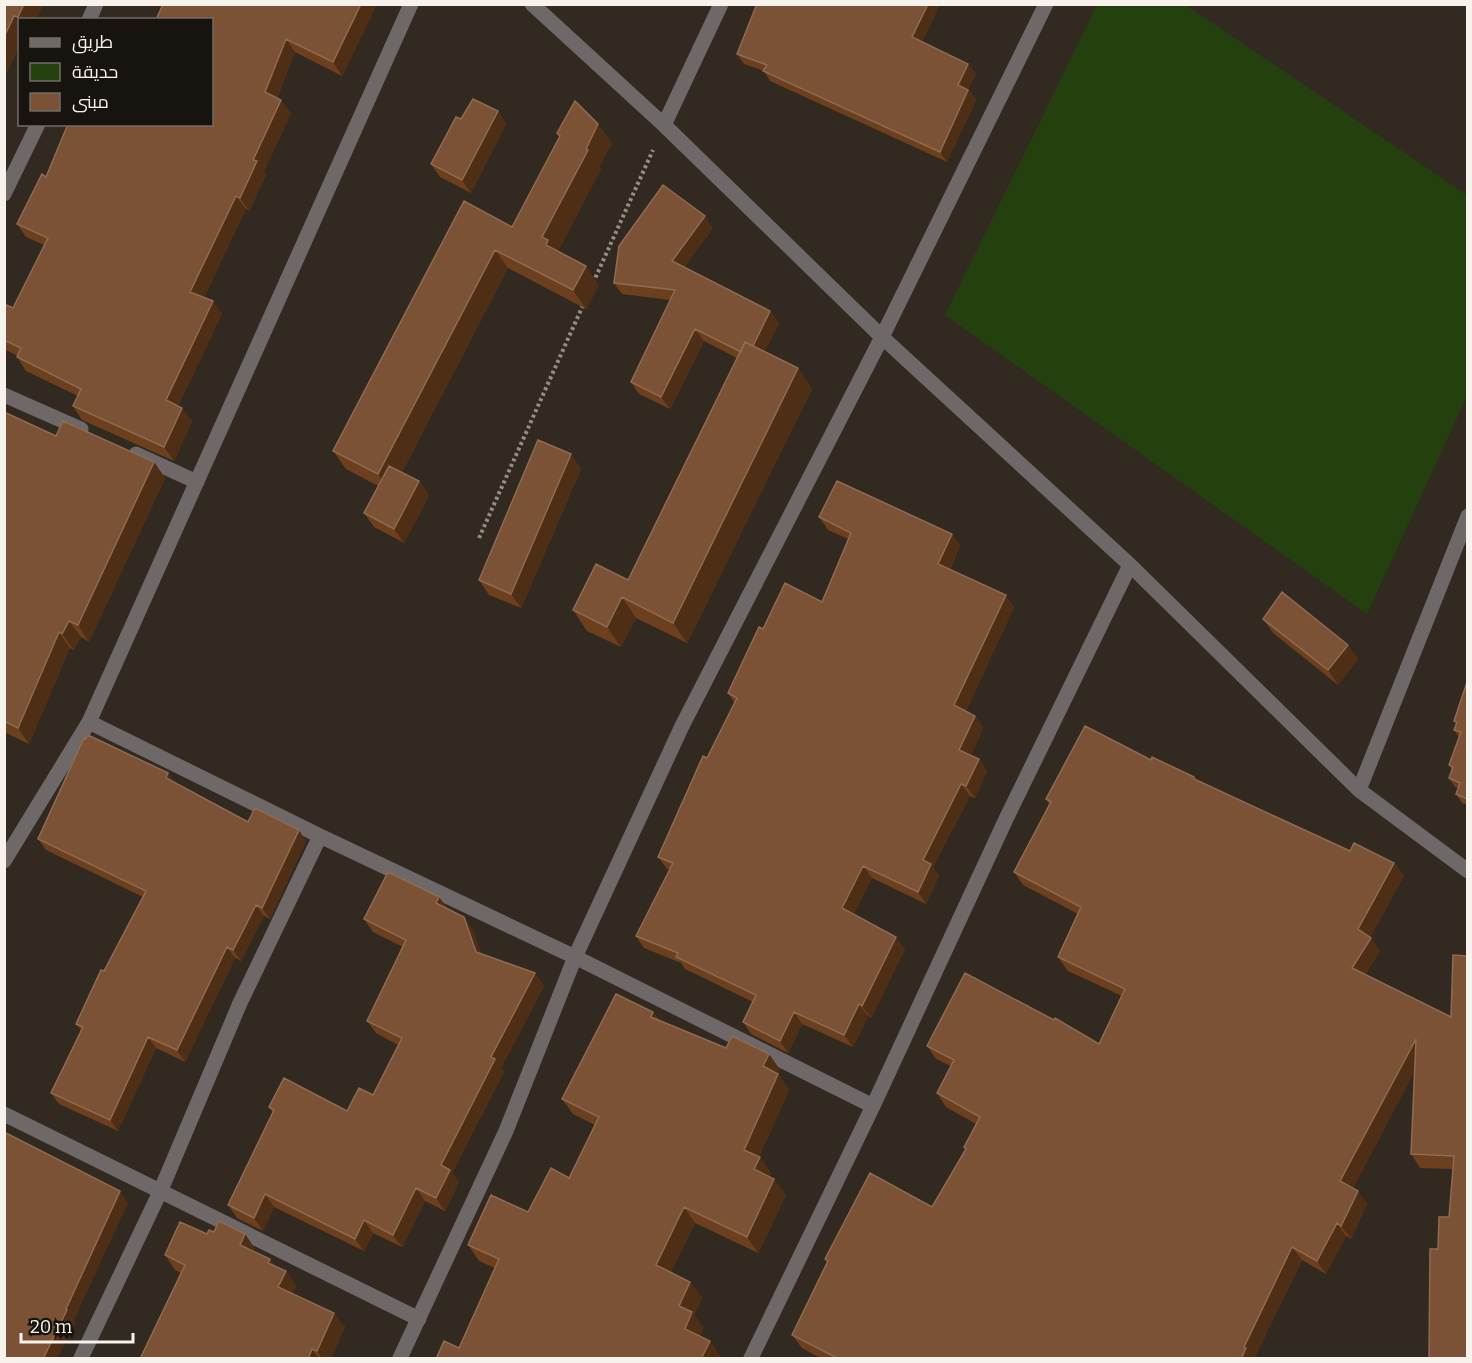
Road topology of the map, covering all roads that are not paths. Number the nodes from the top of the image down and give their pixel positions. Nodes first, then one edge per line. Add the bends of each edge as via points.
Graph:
1 (96, 4) edge
2 (411, 4) edge
3 (532, 4) edge
4 (721, 4) edge
5 (1046, 4) edge
6 (90, 18) edge
7 (664, 124) junction
8 (37, 126) edge
9 (4, 194) edge
10 (882, 338) junction
11 (4, 395) edge
12 (90, 433) edge
13 (122, 448) edge
14 (197, 482) junction
15 (1467, 516) edge
16 (1130, 565) junction
17 (89, 722) junction
18 (1359, 790) junction
19 (320, 836) junction
20 (4, 861) edge
21 (1467, 871) edge
22 (575, 957) junction
23 (873, 1106) junction
24 (4, 1114) edge
25 (160, 1192) junction
26 (419, 1319) junction
27 (81, 1359) edge
28 (400, 1359) edge
29 (751, 1359) edge

1 - 6 street
2 - 14 street
3 - 7 street
4 - 7 street
5 - 10 street
7 - 10 street
8 - 9 street
10 - 16 street
10 - 22 street via 682,726
11 - 12 street
13 - 14 street
14 - 17 street
15 - 18 street
16 - 18 street
16 - 23 street via 1006,819
17 - 19 street
17 - 20 street
18 - 21 street
19 - 22 street
19 - 25 street via 240,1003
22 - 23 street
22 - 26 street via 506,1131
23 - 29 street
24 - 25 street
25 - 26 street
25 - 27 street
26 - 28 street

